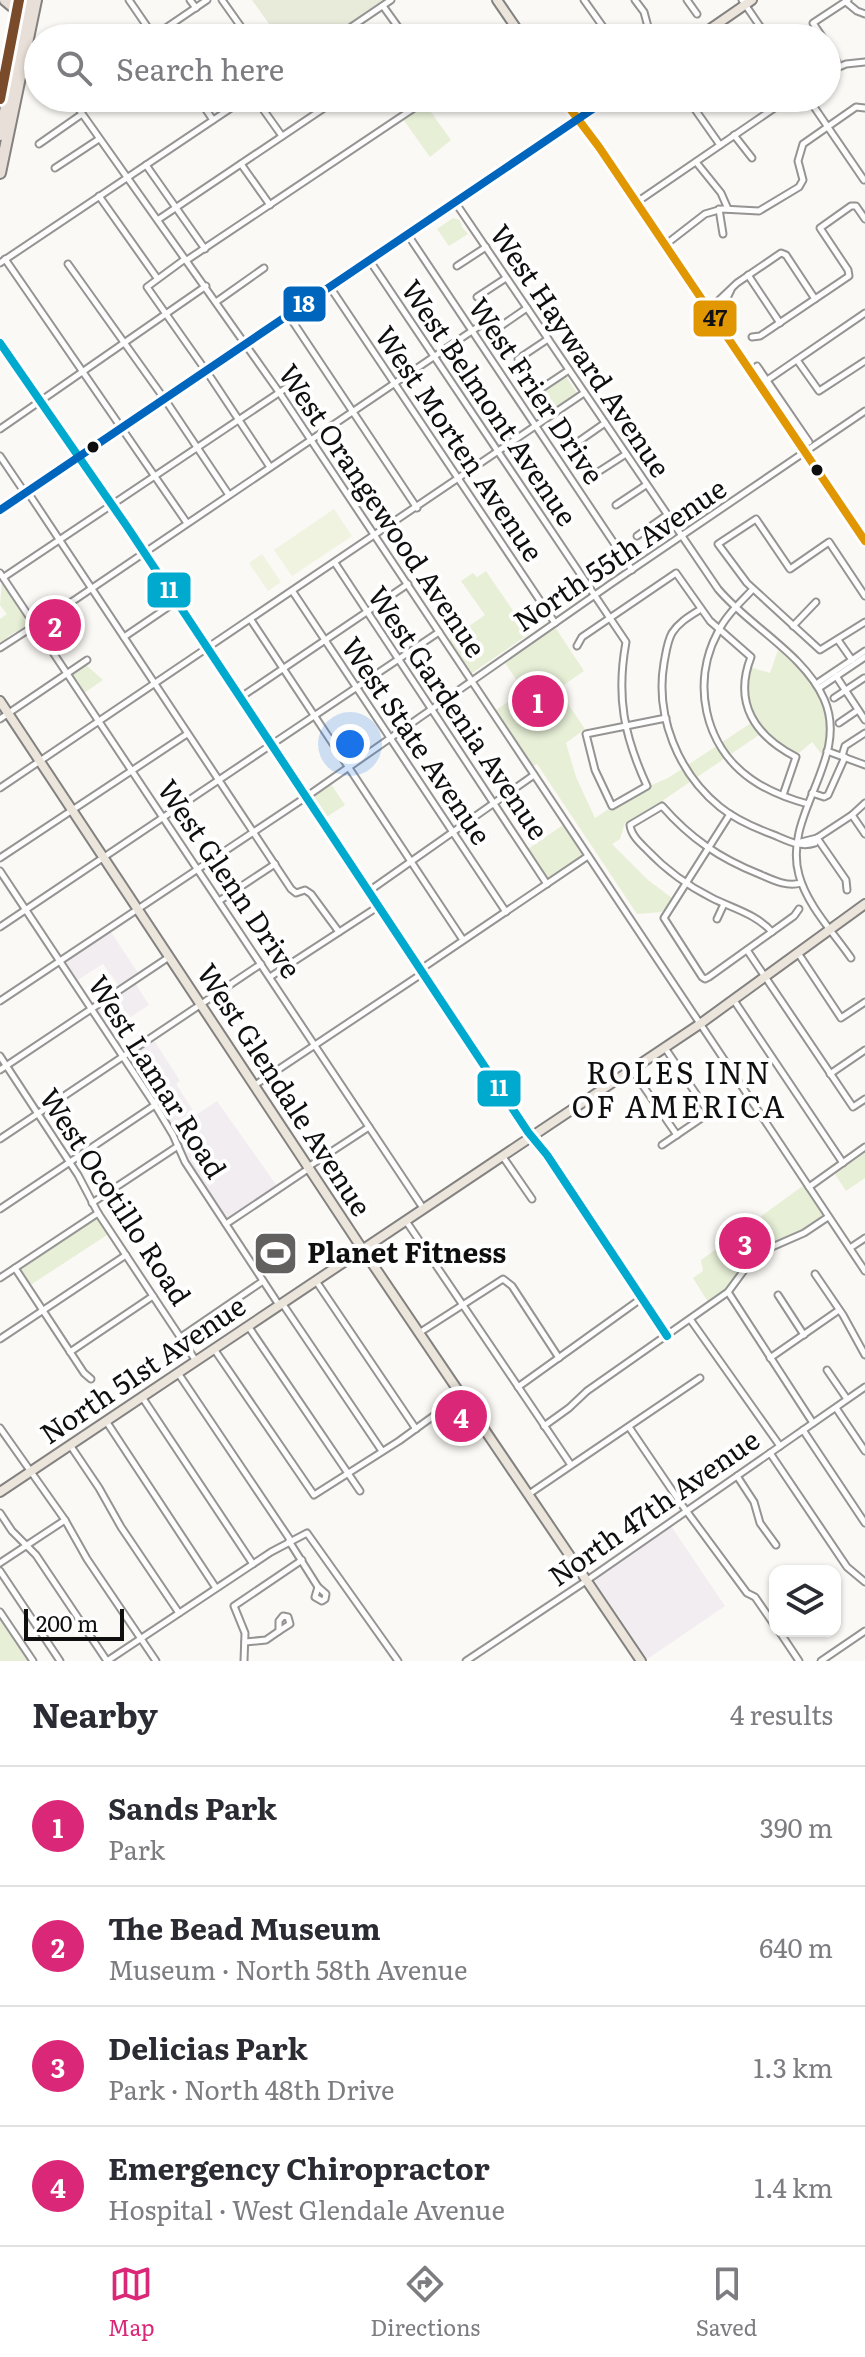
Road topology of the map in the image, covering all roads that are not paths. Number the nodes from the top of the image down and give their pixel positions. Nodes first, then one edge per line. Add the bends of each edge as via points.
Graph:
1 (5, 0) edge
2 (28, 0) edge
3 (36, 0) edge
4 (129, 0) edge
5 (190, 0) edge
6 (207, 0) edge
7 (222, 0) edge
8 (391, 0) edge
9 (497, 0) edge
10 (584, 0) edge
11 (635, 0) edge
12 (687, 0) edge
13 (846, 0) edge
14 (747, 2) edge
15 (383, 6) junction
16 (196, 8) junction
17 (697, 14) dead end
18 (865, 14) edge
19 (32, 17) junction
20 (30, 24) edge
21 (32, 24) edge
22 (146, 24) edge
23 (173, 24) edge
24 (239, 24) edge
25 (356, 24) edge
26 (396, 24) edge
27 (513, 24) edge
28 (601, 24) edge
29 (647, 24) edge
30 (716, 24) edge
31 (760, 24) edge
32 (814, 24) edge
33 (23, 27) junction
34 (24, 32) edge
35 (24, 41) edge
36 (24, 54) edge
37 (23, 59) junction
38 (865, 62) edge
39 (841, 65) edge
40 (24, 73) edge
41 (14, 105) junction
42 (865, 108) edge
43 (208, 112) edge
44 (225, 112) edge
45 (265, 112) edge
46 (318, 112) edge
47 (408, 112) edge
48 (573, 112) edge
49 (578, 112) edge
50 (589, 112) edge
51 (697, 112) edge
52 (768, 112) edge
53 (818, 112) edge
54 (82, 114) joint
55 (579, 119) junction
56 (213, 120) junction
57 (828, 126) junction
58 (0, 135) edge
59 (734, 135) junction
60 (282, 136) junction
61 (99, 139) junction
62 (39, 144) dead end
63 (720, 145) junction
64 (752, 158) dead end
65 (696, 162) junction
66 (241, 164) junction
67 (146, 165) junction
68 (55, 168) dead end
69 (0, 173) edge
70 (127, 177) junction
71 (864, 180) edge
72 (99, 196) junction
73 (455, 202) junction
74 (636, 202) junction
75 (270, 205) junction
76 (176, 208) junction
77 (719, 209) junction
78 (728, 209) junction
79 (159, 219) junction
80 (865, 219) edge
81 (408, 234) junction
82 (723, 234) dead end
83 (665, 245) junction
84 (486, 247) junction
85 (205, 249) junction
86 (186, 259) junction
87 (2, 261) edge
88 (370, 261) junction
89 (68, 264) dead end
90 (457, 266) dead end
91 (264, 268) dead end
92 (748, 275) junction
93 (157, 278) junction
94 (506, 278) junction
95 (206, 286) junction
96 (330, 287) junction
97 (477, 297) dead end
98 (815, 299) junction
99 (216, 302) junction
100 (527, 308) junction
101 (708, 309) junction
102 (865, 313) edge
103 (165, 315) junction
104 (289, 315) junction
105 (491, 318) dead end
106 (780, 323) junction
107 (498, 328) dead end
108 (472, 331) junction
109 (752, 337) dead end
110 (548, 339) junction
111 (124, 344) junction
112 (246, 344) junction
113 (1, 346) edge
114 (434, 356) junction
115 (518, 359) dead end
116 (797, 360) junction
117 (865, 361) edge
118 (757, 366) dead end
119 (569, 370) junction
120 (84, 371) junction
121 (205, 371) junction
122 (301, 378) dead end
123 (763, 382) junction
124 (394, 383) junction
125 (539, 390) dead end
126 (279, 392) junction
127 (584, 393) junction
128 (163, 399) junction
129 (41, 401) junction
130 (352, 411) junction
131 (865, 411) edge
132 (239, 420) junction
133 (605, 423) junction
134 (122, 427) junction
135 (536, 427) junction
136 (0, 429) edge
137 (311, 440) junction
138 (809, 442) dead end
139 (575, 444) dead end
140 (197, 447) junction
141 (498, 452) junction
142 (805, 453) junction
143 (626, 454) junction
144 (79, 455) junction
145 (0, 456) edge
146 (270, 467) junction
147 (595, 474) dead end
148 (155, 475) junction
149 (459, 479) junction
150 (646, 485) junction
151 (25, 493) junction
152 (229, 495) junction
153 (112, 504) junction
154 (616, 505) dead end
155 (417, 508) junction
156 (0, 510) edge
157 (667, 515) junction
158 (187, 523) junction
159 (375, 536) junction
160 (637, 536) dead end
161 (681, 536) junction
162 (58, 539) junction
163 (865, 541) edge
164 (144, 552) junction
165 (335, 563) junction
166 (632, 570) junction
167 (2, 575) edge
168 (408, 584) junction
169 (91, 589) junction
170 (753, 589) junction
171 (293, 592) junction
172 (594, 596) junction
173 (865, 596) edge
174 (177, 601) junction
175 (816, 602) dead end
176 (736, 608) junction
177 (701, 609) junction
178 (367, 612) junction
179 (610, 618) junction
180 (251, 620) junction
181 (865, 622) edge
182 (555, 623) junction
183 (36, 625) junction
184 (793, 626) junction
185 (719, 629) junction
186 (439, 632) junction
187 (124, 637) junction
188 (325, 640) junction
189 (838, 640) junction
190 (577, 646) dead end
191 (0, 648) edge
192 (208, 649) junction
193 (865, 651) edge
194 (865, 657) edge
195 (87, 660) dead end
196 (398, 660) junction
197 (853, 662) junction
198 (283, 668) junction
199 (67, 673) junction
200 (836, 676) junction
201 (864, 678) edge
202 (472, 680) junction
203 (155, 685) junction
204 (817, 686) junction
205 (357, 688) junction
206 (846, 691) junction
207 (241, 697) junction
208 (834, 698) dead end
209 (0, 701) edge
210 (431, 709) junction
211 (861, 711) edge
212 (4, 716) edge
213 (316, 716) junction
214 (666, 718) junction
215 (865, 720) edge
216 (100, 722) junction
217 (839, 723) dead end
218 (624, 725) junction
219 (865, 733) edge
220 (187, 734) junction
221 (390, 738) junction
222 (273, 746) junction
223 (827, 751) junction
224 (843, 756) junction
225 (40, 762) junction
226 (865, 765) edge
227 (349, 767) junction
228 (132, 770) junction
229 (534, 775) junction
230 (219, 781) junction
231 (0, 788) edge
232 (812, 793) junction
233 (783, 795) junction
234 (306, 797) junction
235 (494, 803) junction
236 (865, 803) edge
237 (808, 804) junction
238 (72, 810) junction
239 (730, 814) junction
240 (852, 815) junction
241 (164, 818) junction
242 (253, 832) junction
243 (452, 833) junction
244 (865, 834) edge
245 (817, 838) junction
246 (796, 843) junction
247 (709, 850) junction
248 (588, 856) junction
249 (0, 858) edge
250 (104, 858) junction
251 (412, 861) junction
252 (275, 864) junction
253 (198, 869) junction
254 (0, 871) edge
255 (801, 883) junction
256 (547, 884) junction
257 (686, 884) junction
258 (847, 890) dead end
259 (369, 891) junction
260 (219, 901) junction
261 (724, 904) junction
262 (865, 905) edge
263 (379, 906) junction
264 (799, 909) dead end
265 (26, 910) junction
266 (139, 910) junction
267 (506, 912) junction
268 (717, 919) dead end
269 (0, 927) edge
270 (831, 929) junction
271 (339, 932) junction
272 (772, 932) junction
273 (463, 940) junction
274 (747, 950) junction
275 (798, 953) junction
276 (170, 957) junction
277 (851, 958) dead end
278 (60, 961) junction
279 (261, 964) junction
280 (422, 971) junction
281 (765, 976) junction
282 (270, 977) junction
283 (733, 999) junction
284 (0, 1001) edge
285 (865, 1002) edge
286 (202, 1005) junction
287 (91, 1009) junction
288 (700, 1024) junction
289 (314, 1045) junction
290 (664, 1047) junction
291 (865, 1050) edge
292 (0, 1056) edge
293 (123, 1057) junction
294 (6, 1066) junction
295 (632, 1069) junction
296 (0, 1070) edge
297 (830, 1074) junction
298 (255, 1085) junction
299 (865, 1099) edge
300 (155, 1105) junction
301 (38, 1113) junction
302 (369, 1127) junction
303 (677, 1135) junction
304 (532, 1136) junction
305 (0, 1139) edge
306 (662, 1145) dead end
307 (178, 1146) junction
308 (865, 1147) edge
309 (503, 1156) junction
310 (70, 1162) junction
311 (843, 1163) junction
312 (309, 1168) junction
313 (809, 1187) junction
314 (532, 1199) dead end
315 (92, 1203) junction
316 (423, 1208) junction
317 (0, 1209) edge
318 (98, 1213) junction
319 (828, 1217) junction
320 (406, 1221) junction
321 (226, 1224) junction
322 (865, 1238) edge
323 (850, 1248) junction
324 (363, 1249) junction
325 (126, 1255) junction
326 (15, 1268) junction
327 (865, 1271) edge
328 (815, 1274) dead end
329 (0, 1278) edge
330 (263, 1281) junction
331 (316, 1281) junction
332 (728, 1292) junction
333 (778, 1295) dead end
334 (153, 1296) junction
335 (642, 1298) junction
336 (281, 1304) junction
337 (462, 1304) junction
338 (839, 1310) junction
339 (42, 1311) junction
340 (690, 1319) junction
341 (248, 1326) junction
342 (419, 1333) junction
343 (804, 1335) junction
344 (667, 1336) junction
345 (181, 1337) junction
346 (0, 1339) edge
347 (214, 1349) junction
348 (70, 1352) junction
349 (865, 1355) edge
350 (559, 1358) junction
351 (770, 1358) junction
352 (196, 1361) junction
353 (827, 1370) dead end
354 (178, 1373) junction
355 (700, 1378) dead end
356 (91, 1379) dead end
357 (518, 1387) junction
358 (865, 1387) edge
359 (461, 1396) junction
360 (142, 1397) junction
361 (847, 1400) junction
362 (836, 1408) junction
363 (106, 1421) junction
364 (813, 1423) junction
365 (544, 1426) junction
366 (629, 1427) junction
367 (0, 1428) edge
368 (416, 1429) junction
369 (803, 1430) junction
370 (865, 1438) edge
371 (859, 1442) junction
372 (70, 1445) junction
373 (780, 1446) junction
374 (382, 1451) junction
375 (865, 1451) edge
376 (770, 1453) junction
377 (571, 1465) junction
378 (31, 1472) junction
379 (348, 1474) junction
380 (737, 1476) junction
381 (360, 1491) dead end
382 (0, 1492) edge
383 (528, 1495) junction
384 (687, 1511) junction
385 (0, 1513) edge
386 (65, 1520) junction
387 (865, 1523) edge
388 (290, 1541) junction
389 (27, 1545) junction
390 (776, 1545) dead end
391 (302, 1560) junction
392 (0, 1563) edge
393 (253, 1564) junction
394 (0, 1571) edge
395 (586, 1581) junction
396 (862, 1583) edge
397 (318, 1587) dead end
398 (216, 1588) junction
399 (0, 1612) edge
400 (179, 1613) junction
401 (769, 1617) edge
402 (279, 1631) dead end
403 (865, 1631) edge
404 (783, 1637) edge
405 (141, 1639) junction
406 (245, 1642) junction
407 (33, 1661) edge
408 (60, 1661) edge
409 (107, 1661) edge
410 (156, 1661) edge
411 (244, 1661) edge
412 (398, 1661) edge
413 (466, 1661) edge
414 (641, 1661) edge
415 (799, 1661) edge
416 (821, 1661) edge

1 - 2 highway via 17,10
1 - 33 street
2 - 33 highway
3 - 19 highway
4 - 22 street
5 - 16 street
6 - 16 street
7 - 24 street
8 - 15 street
9 - 27 main road
10 - 28 street
11 - 29 street
12 - 17 street
13 - 18 street
13 - 32 street
14 - 30 main road
14 - 31 street
15 - 25 street
15 - 26 street
16 - 23 street
19 - 20 highway
19 - 21 highway
33 - 34 highway
33 - 58 highway
35 - 37 highway
36 - 37 highway
37 - 41 highway
38 - 39 street
40 - 41 highway
41 - 69 highway
42 - 57 street via 856,107
43 - 56 street
44 - 56 street
45 - 60 street
46 - 60 street
47 - 75 street
48 - 55 main road
49 - 55 main road
50 - 55 main road
51 - 63 street
52 - 59 street
53 - 57 street
54 - 61 street, West Orangewood Avenue
54 - 62 street
55 - 73 main road
55 - 74 main road
56 - 67 street
57 - 71 street
57 - 78 street via 800,149 799,187 759,211
59 - 63 street
59 - 64 street
60 - 66 street
61 - 68 street
61 - 70 street, West Orangewood Avenue
63 - 65 street
65 - 74 street
65 - 78 street
66 - 75 street
66 - 76 street
67 - 70 street
67 - 76 street
70 - 72 street
70 - 79 street, West Orangewood Avenue
72 - 87 street
72 - 93 street
73 - 81 main road
73 - 84 street, West Hayward Avenue
74 - 83 main road
75 - 85 street
76 - 79 street
76 - 85 street
77 - 78 street
77 - 82 street
77 - 83 street
79 - 86 street, West Orangewood Avenue
80 - 98 street via 854,206 820,228 849,274
81 - 88 main road
81 - 108 street, West Frier Drive
83 - 101 main road
84 - 90 street
84 - 94 street, West Hayward Avenue
85 - 86 street
86 - 93 street
86 - 95 street, West Orangewood Avenue
87 - 120 street
88 - 96 main road
88 - 114 street, West Belmont Avenue
89 - 111 street
91 - 99 street
92 - 98 street via 783,253
92 - 101 street via 725,302
92 - 106 street
93 - 103 street via 147,287
94 - 97 street
94 - 100 street, West Hayward Avenue
95 - 99 street, West Orangewood Avenue
95 - 103 street
96 - 104 main road
96 - 124 street, West Morten Avenue
98 - 106 street
99 - 112 street, West Orangewood Avenue
100 - 107 street
100 - 110 street, West Hayward Avenue
101 - 123 main road
102 - 116 street
103 - 111 street
103 - 121 street
104 - 112 main road
104 - 130 street
105 - 108 street
106 - 109 street
108 - 114 street
108 - 135 street, West Frier Drive
110 - 115 street
110 - 119 street, West Hayward Avenue
111 - 120 street
111 - 128 street
112 - 121 main road
112 - 126 street, West Orangewood Avenue
113 - 129 street
114 - 124 street
114 - 141 street, West Belmont Avenue
116 - 117 street via 819,391
116 - 123 street
118 - 123 street
119 - 125 street
119 - 127 street, West Hayward Avenue
120 - 129 street
120 - 134 street
121 - 128 main road
121 - 132 street
122 - 126 street
123 - 138 street
123 - 142 main road
124 - 130 street
124 - 149 street, West Morten Avenue
126 - 132 street
126 - 137 street, West Orangewood Avenue
127 - 133 street, West Hayward Avenue
127 - 135 street
128 - 134 main road
128 - 140 street
129 - 136 street
129 - 144 street
130 - 137 street
130 - 155 street
131 - 142 street, North 55th Avenue
132 - 140 street
132 - 146 street
133 - 139 street
133 - 143 street, West Hayward Avenue
134 - 144 main road
134 - 148 street
135 - 141 street
135 - 166 street, West Frier Drive
137 - 146 street
137 - 159 street, West Orangewood Avenue
140 - 148 street
140 - 152 street
141 - 149 street
141 - 172 street, West Belmont Avenue
142 - 161 street, North 55th Avenue
142 - 163 main road
143 - 147 street
143 - 150 street, West Hayward Avenue
144 - 151 main road
144 - 153 street
145 - 151 street
146 - 152 street
148 - 153 street
148 - 158 street
149 - 155 street
149 - 182 street, West Morten Avenue
150 - 154 street
150 - 157 street, West Hayward Avenue
151 - 156 main road
151 - 162 street
152 - 158 street
153 - 162 street
153 - 164 street
155 - 159 street
157 - 160 street
157 - 161 street, West Hayward Avenue
158 - 164 street
159 - 165 street
159 - 168 street, West Orangewood Avenue
161 - 166 street, North 55th Avenue
161 - 176 street, West Hayward Avenue
162 - 167 street
162 - 169 street
164 - 169 street
164 - 174 street
165 - 171 street
165 - 178 street, West Gardenia Avenue
166 - 172 street, North 55th Avenue
167 - 183 street, West Glenn Drive
168 - 178 street
168 - 186 street, West Orangewood Avenue
169 - 183 street
169 - 187 street
170 - 173 street via 718,544 756,519 790,569 829,542
170 - 176 street
170 - 184 street
171 - 180 street
171 - 188 street, West State Avenue
172 - 179 street, West Belmont Avenue
172 - 182 street, North 55th Avenue
174 - 187 street
174 - 192 street
175 - 184 street
176 - 185 street
176 - 204 street, West Hayward Avenue
177 - 179 street via 676,573
177 - 185 street
177 - 214 street via 669,640 662,685
178 - 188 street
178 - 196 street, West Gardenia Avenue
179 - 190 street
179 - 218 street, West Belmont Avenue via 626,642
180 - 192 street
180 - 198 street
181 - 189 street
182 - 202 street, North 55th Avenue
183 - 191 street
183 - 199 street, West Glenn Drive
184 - 189 street via 820,650
185 - 233 street via 702,680 713,732 741,771
185 - 233 street via 751,657 745,687 756,725 770,742 796,757
186 - 196 street
186 - 202 street, West Orangewood Avenue
187 - 203 street
188 - 198 street
188 - 205 street, West State Avenue
189 - 197 street
192 - 203 street
192 - 207 street
193 - 197 street
194 - 197 street
195 - 199 street
196 - 205 street
196 - 210 street, West Gardenia Avenue
197 - 200 street
197 - 204 street
198 - 207 street
198 - 213 street
199 - 212 street
199 - 216 street, West Glenn Drive
200 - 204 street
200 - 206 street
201 - 206 street
202 - 210 street, North 55th Avenue
202 - 229 street, West Orangewood Avenue
203 - 216 street
203 - 220 street
204 - 223 street, West Hayward Avenue via 829,718
205 - 213 street
205 - 221 street, West State Avenue
206 - 208 street
206 - 211 street
207 - 222 street
209 - 212 main road, West Glendale Avenue
210 - 221 street, North 55th Avenue
210 - 235 street, West Gardenia Avenue
211 - 215 street
211 - 217 street
212 - 225 main road, West Glendale Avenue
213 - 222 street
213 - 227 street
214 - 218 street
214 - 239 street via 686,769
216 - 225 street
216 - 228 street, West Glenn Drive
218 - 218 street, West Belmont Avenue via 586,734 612,806 647,786
219 - 224 street via 845,746
220 - 228 street
220 - 230 street
221 - 227 street, North 55th Avenue
221 - 243 street, West State Avenue
222 - 230 street
222 - 234 street
223 - 224 street
223 - 232 street, West Hayward Avenue
224 - 226 street
224 - 232 street via 830,794
225 - 231 street
225 - 238 main road, West Glendale Avenue
227 - 234 street, North 55th Avenue
227 - 251 street
228 - 238 street
228 - 241 street, West Glenn Drive
229 - 235 street
229 - 248 street, West Orangewood Avenue
230 - 241 street
230 - 242 street
232 - 237 street, West Hayward Avenue
233 - 237 street
234 - 242 street, North 55th Avenue
234 - 259 street
235 - 243 street
235 - 256 street, West Gardenia Avenue
236 - 240 street
237 - 246 street, West Hayward Avenue
238 - 249 street
238 - 250 main road, West Glendale Avenue
239 - 246 street
239 - 247 street
240 - 244 street
240 - 245 street
241 - 250 street
241 - 253 street, West Glenn Drive
242 - 252 street
242 - 253 street, North 55th Avenue
243 - 251 street
243 - 267 street, West State Avenue
245 - 246 street via 807,846
245 - 258 street via 846,880
246 - 255 street, West Hayward Avenue
247 - 255 street via 775,881
247 - 257 street
247 - 257 street via 662,806 629,828
248 - 256 street
248 - 288 street, West Orangewood Avenue
250 - 265 street
250 - 266 main road, West Glendale Avenue
251 - 259 street
251 - 273 street
252 - 260 street
252 - 271 street via 294,892 311,894
253 - 260 street, West Glenn Drive
253 - 266 street, North 55th Avenue
254 - 265 street, West Lamar Road
255 - 270 street, West Hayward Avenue
256 - 267 street
257 - 261 street
257 - 274 street via 664,918 705,979
259 - 263 street
260 - 279 street, West Glenn Drive
261 - 268 street
261 - 272 street via 752,915
262 - 270 main road, North 51st Avenue
263 - 271 street
263 - 280 street
264 - 272 street
265 - 269 street
265 - 278 street, West Lamar Road
266 - 276 main road, West Glendale Avenue
266 - 278 street, North 55th Avenue
267 - 273 street
270 - 275 main road, North 51st Avenue
270 - 277 street, West Hayward Avenue
271 - 282 street
272 - 274 street
273 - 280 street
274 - 281 street
275 - 281 main road, North 51st Avenue
275 - 285 street via 841,1018
276 - 286 main road, West Glendale Avenue
276 - 287 street
278 - 284 street, North 55th Avenue
278 - 287 street, West Lamar Road
279 - 282 street, West Glenn Drive
279 - 286 street
280 - 289 street
280 - 304 street
281 - 283 main road, North 51st Avenue
281 - 297 street
282 - 289 street, West Glenn Drive
283 - 288 main road, North 51st Avenue
283 - 311 street
286 - 293 street
286 - 298 main road, West Glendale Avenue
287 - 293 street, West Lamar Road
287 - 294 street
288 - 290 main road, North 51st Avenue
288 - 313 street, West Orangewood Avenue
289 - 298 street
289 - 302 street, West Glenn Drive
290 - 295 main road, North 51st Avenue
290 - 303 street via 709,1113
291 - 297 street
292 - 294 street, West Ocotillo Road
293 - 300 street, West Lamar Road
293 - 301 street
294 - 296 street
294 - 301 street, West Ocotillo Road
295 - 303 street
295 - 304 main road, North 51st Avenue
297 - 299 street via 853,1107
298 - 312 main road, West Glendale Avenue
300 - 307 street, West Lamar Road
300 - 310 street
301 - 305 street
301 - 310 street, West Ocotillo Road
302 - 312 street
302 - 316 street, West Glenn Drive
303 - 306 street
304 - 309 main road, North 51st Avenue
304 - 335 street
307 - 315 street
307 - 321 street, West Lamar Road
308 - 311 street
309 - 314 street
309 - 316 main road, North 51st Avenue
310 - 315 street, West Ocotillo Road
310 - 317 street
311 - 313 street
312 - 321 street
312 - 324 main road, West Glendale Avenue
313 - 319 street, West Orangewood Avenue
315 - 318 street, West Ocotillo Road
316 - 320 main road, North 51st Avenue
318 - 325 street, West Ocotillo Road
318 - 326 street
319 - 323 street, West Orangewood Avenue
319 - 332 street via 756,1254
320 - 324 main road, North 51st Avenue
320 - 337 street
321 - 330 street, West Lamar Road
322 - 323 street
323 - 327 street, West Orangewood Avenue
324 - 331 main road, North 51st Avenue
324 - 342 main road, West Glendale Avenue
325 - 334 street, West Ocotillo Road
325 - 339 street
326 - 329 street
326 - 339 street
328 - 338 street
330 - 336 street, West Lamar Road
330 - 345 street
331 - 336 main road, North 51st Avenue
331 - 368 street
332 - 340 street
332 - 351 street
333 - 343 street
334 - 345 street, West Ocotillo Road
334 - 348 street
335 - 344 street
335 - 350 street
336 - 341 main road, North 51st Avenue
336 - 374 street, West Lamar Road
337 - 342 street
337 - 350 street via 503,1279
337 - 357 street
338 - 343 street
338 - 349 street
339 - 346 street
339 - 348 street
340 - 344 street
340 - 373 street
341 - 347 main road, North 51st Avenue
341 - 379 street
342 - 359 main road, West Glendale Avenue
343 - 351 street
344 - 365 street
345 - 352 street, West Ocotillo Road
347 - 352 main road, North 51st Avenue
347 - 379 street via 314,1495
348 - 356 street
350 - 357 street
351 - 364 street
352 - 354 main road, North 51st Avenue
353 - 361 street
354 - 360 main road, North 51st Avenue
354 - 388 street
355 - 366 street
357 - 365 street
358 - 361 street, North 47th Avenue
359 - 368 street
359 - 383 main road, West Glendale Avenue
360 - 363 main road, North 51st Avenue
360 - 393 street
361 - 362 street, North 47th Avenue
362 - 364 street, North 47th Avenue
362 - 371 street
363 - 372 main road, North 51st Avenue
363 - 398 street
364 - 369 street, North 47th Avenue
365 - 377 street
366 - 377 street
366 - 384 street
367 - 378 street
368 - 374 street
369 - 373 street, North 47th Avenue
369 - 387 street
370 - 371 street
371 - 375 street
372 - 378 main road, North 51st Avenue
372 - 400 street
373 - 376 street, North 47th Avenue
374 - 379 street
376 - 380 street, North 47th Avenue
376 - 396 street
377 - 383 street
378 - 382 main road, North 51st Avenue
378 - 386 street
379 - 381 street
380 - 384 street, North 47th Avenue
380 - 390 street
383 - 395 main road, West Glendale Avenue
384 - 395 street, North 47th Avenue
384 - 401 street
385 - 389 street
386 - 389 street
386 - 405 street
388 - 391 street
388 - 393 street
388 - 412 street via 307,1533
389 - 392 street
389 - 409 street
391 - 397 street
391 - 406 street via 234,1606
393 - 398 street
394 - 408 street
395 - 413 street, North 47th Avenue
395 - 414 main road, West Glendale Avenue
398 - 400 street
399 - 407 street
400 - 405 street
402 - 406 street via 266,1640
403 - 416 street
404 - 415 street
405 - 409 street
405 - 410 street
406 - 411 street

